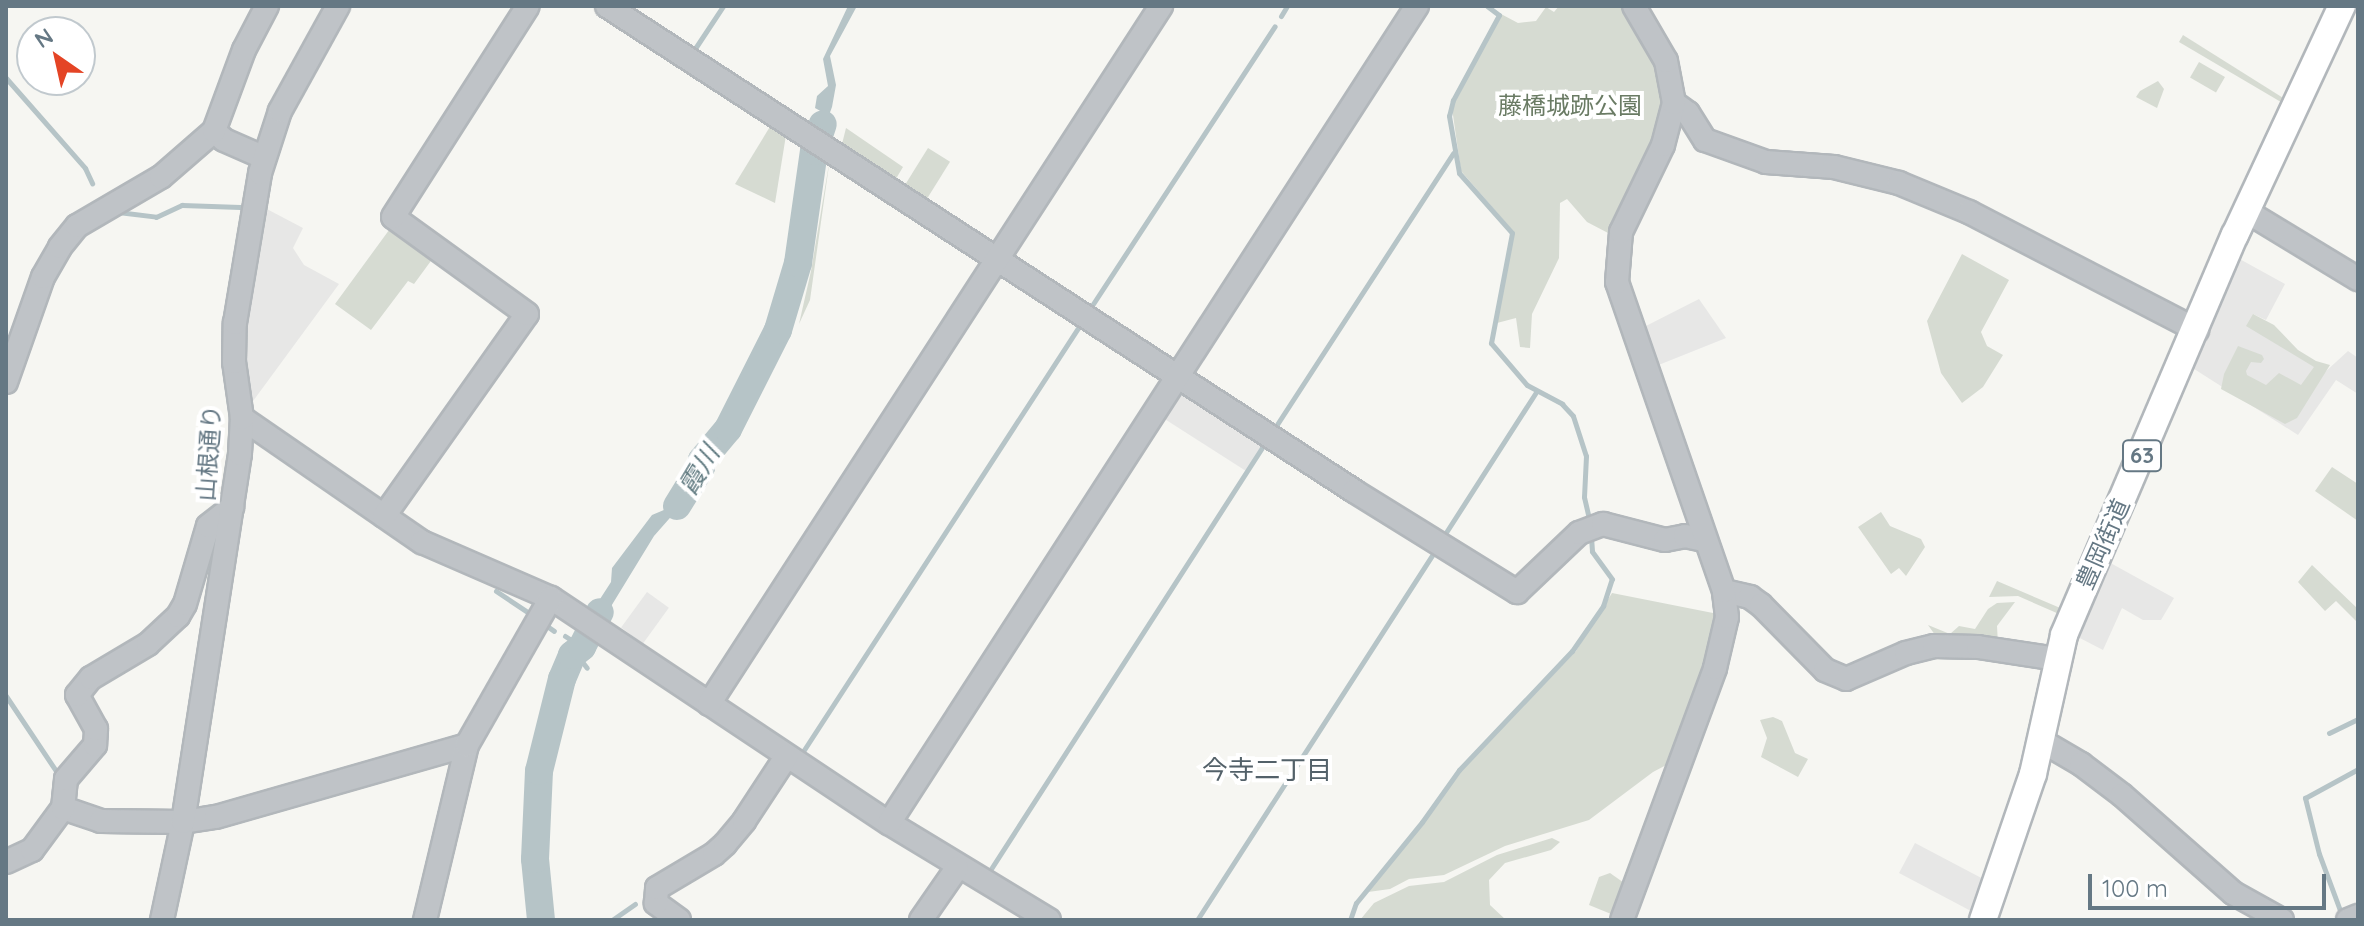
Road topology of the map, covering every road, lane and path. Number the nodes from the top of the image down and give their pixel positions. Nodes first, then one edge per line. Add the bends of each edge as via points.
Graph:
1 (267, 6) edge
2 (338, 6) edge
3 (528, 6) edge
4 (607, 6) edge
5 (1161, 6) edge
6 (1417, 6) edge
7 (1634, 6) edge
8 (2342, 6) edge
9 (1674, 103) junction
10 (214, 131) junction
11 (263, 157) junction
12 (2246, 211) junction
13 (997, 259) junction
14 (2358, 279) edge
15 (2197, 330) junction
16 (1177, 377) junction
17 (6, 382) edge
18 (242, 418) junction
19 (232, 507) junction
20 (384, 516) junction
21 (1704, 540) junction
22 (1724, 591) junction
23 (551, 598) junction
24 (2056, 659) junction
25 (709, 704) junction
26 (2040, 740) junction
27 (467, 745) junction
28 (786, 757) junction
29 (63, 808) junction
30 (183, 822) junction
31 (889, 823) junction
32 (6, 862) edge
33 (957, 868) junction
34 (2358, 916) edge
35 (162, 920) edge
36 (425, 920) edge
37 (679, 920) edge
38 (921, 920) edge
39 (1049, 920) edge
40 (1622, 920) edge
41 (1983, 920) edge
42 (2282, 920) edge
43 (2348, 920) edge

1 - 10 street
2 - 11 street, 山根通り via 280,111
3 - 20 street via 393,217 527,314
4 - 13 street
5 - 13 street
6 - 16 street
7 - 9 street via 1666,61
8 - 12 main road, 豊岡街道 / 63
9 - 15 street via 1688,113 1705,140 1766,162 1834,167 1899,183 1978,216
9 - 21 street via 1663,145 1625,221 1616,272
10 - 11 street
10 - 17 street via 161,177 70,232 43,277
11 - 18 street, 山根通り via 235,323
12 - 14 street
12 - 15 main road, 豊岡街道 / 63
13 - 16 street
13 - 25 street
15 - 24 main road, 豊岡街道 / 63
16 - 21 street via 1517,592 1579,533 1603,524 1665,540
16 - 31 street
18 - 19 street, 山根通り
18 - 20 street
19 - 29 street via 208,526 178,616 148,644 91,678 77,695 96,729 95,745 66,779
19 - 30 street, 山根通り
20 - 23 street via 443,554
21 - 22 street
22 - 24 street via 1750,597 1825,670 1846,679 1934,646
22 - 40 street via 1727,617 1721,648
23 - 25 street
23 - 27 street
24 - 26 main road, 豊岡街道 / 63
25 - 28 street
26 - 41 main road, 豊岡街道 / 63 via 2027,796
26 - 42 street via 2122,795 2233,893
27 - 30 street
27 - 36 street
28 - 31 street
28 - 37 street via 725,844 657,888 656,903
29 - 30 street via 101,821
29 - 32 street via 32,850
30 - 35 street, 山根通り
31 - 33 street
33 - 38 street
33 - 39 street
34 - 43 street

